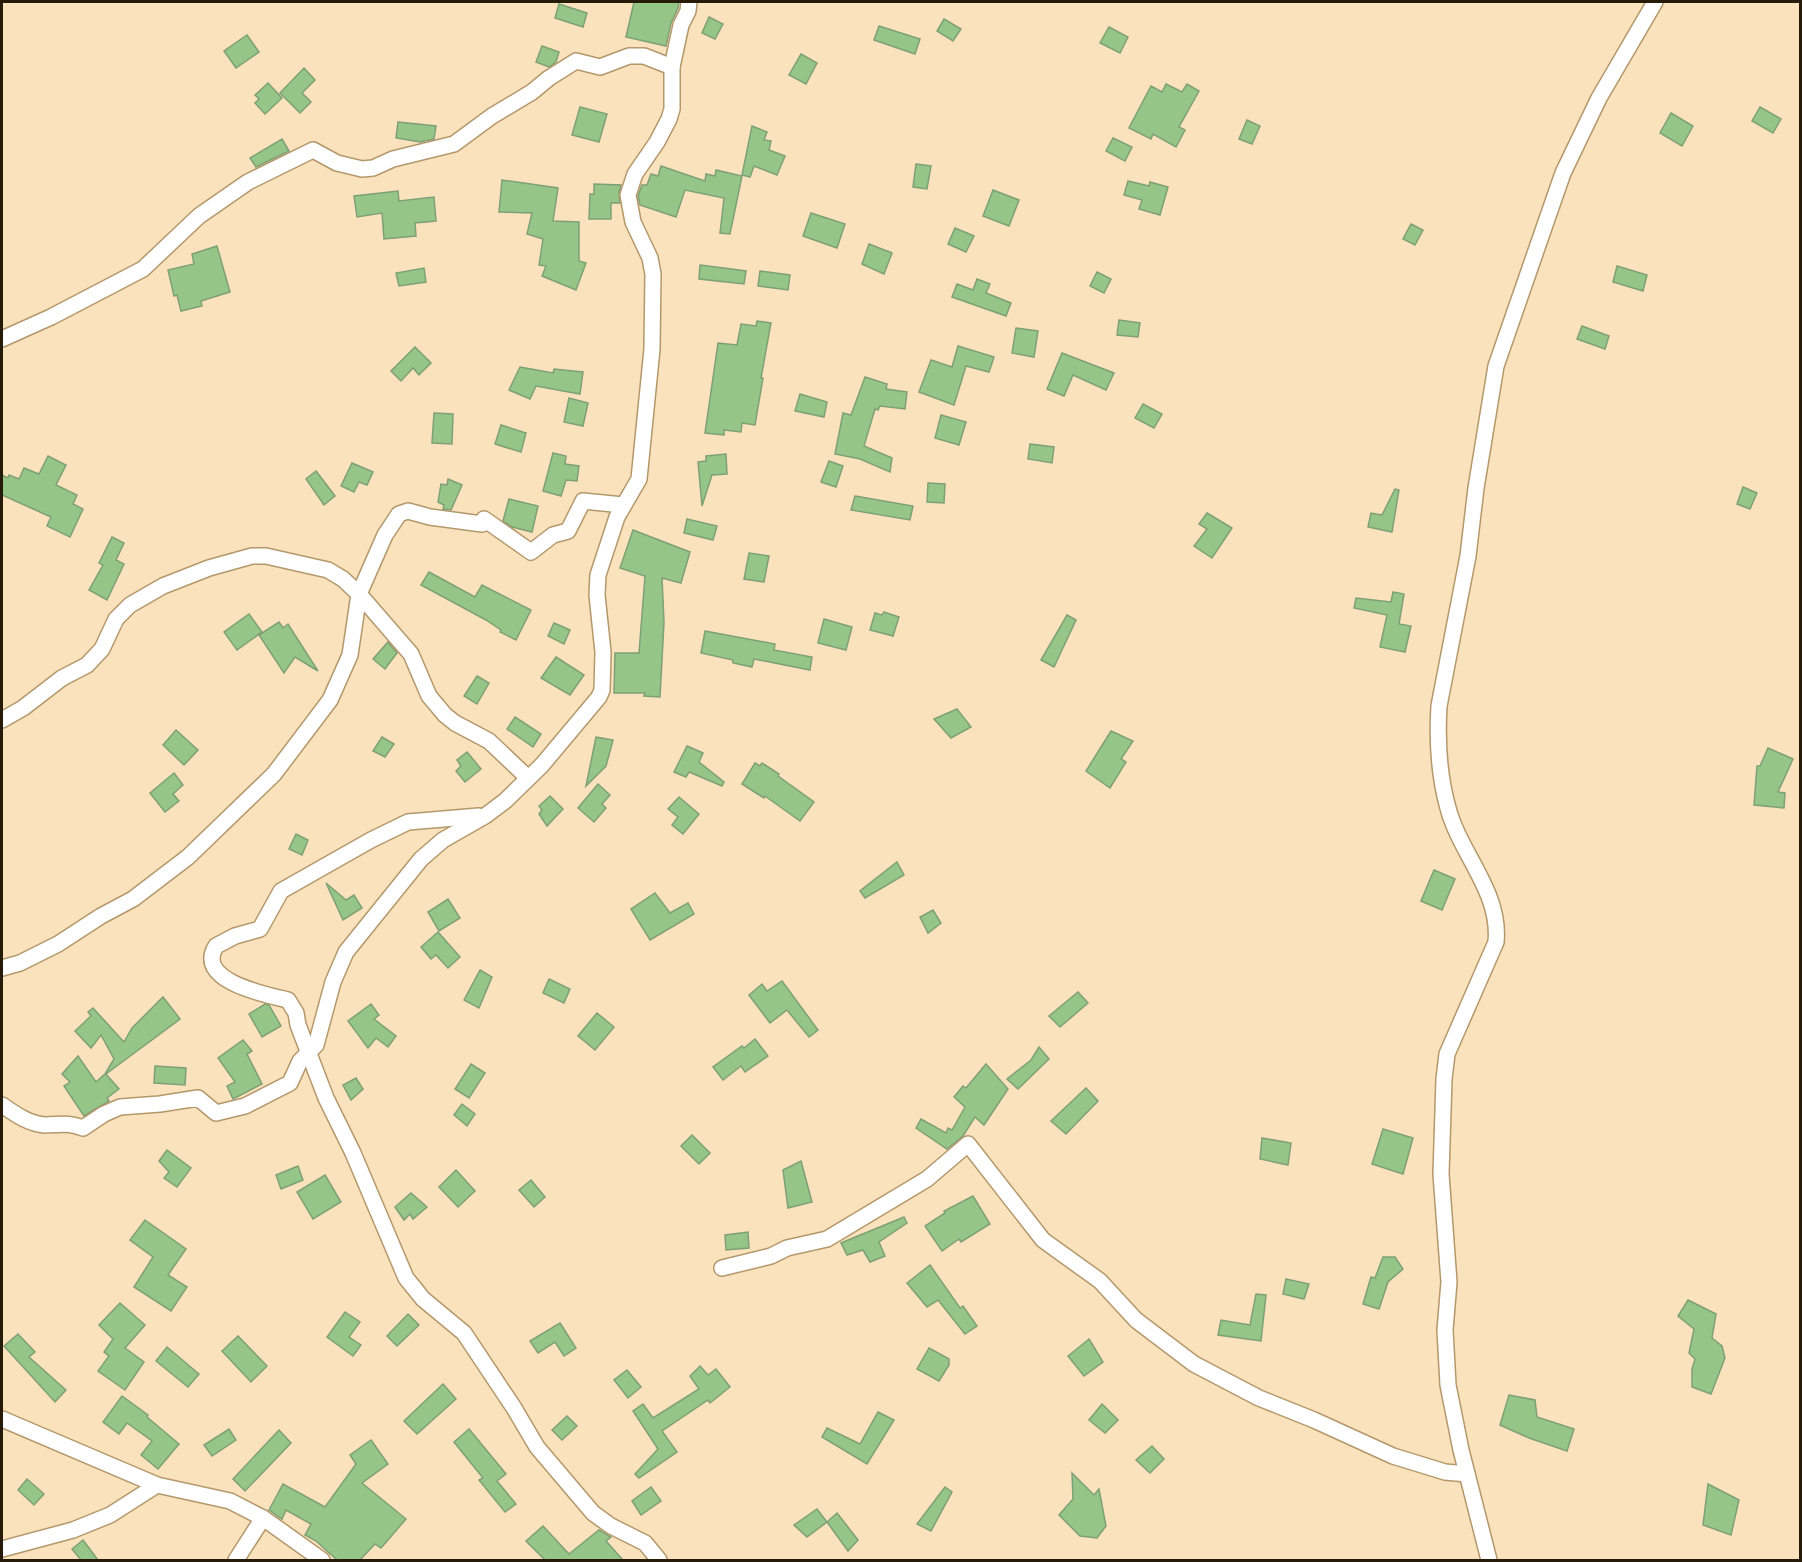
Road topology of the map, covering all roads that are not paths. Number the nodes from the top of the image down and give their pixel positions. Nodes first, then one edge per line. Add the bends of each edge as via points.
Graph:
1 (689, 2) edge
2 (1655, 2) edge
3 (672, 67) junction
4 (2, 339) edge
5 (623, 505) junction
6 (359, 594) junction
7 (2, 720) edge
8 (527, 777) junction
9 (485, 816) junction
10 (2, 968) edge
11 (309, 1054) junction
12 (2, 1105) edge
13 (722, 1268) dead end
14 (2, 1419) edge
15 (1467, 1474) junction
16 (156, 1485) junction
17 (263, 1518) junction
18 (2, 1549) edge
19 (237, 1560) edge
20 (322, 1560) edge
21 (659, 1560) edge
22 (1489, 1560) edge

1 - 3 street
2 - 15 street via 1599,98 1563,173 1496,366 1468,556 1439,706 1438,731 1448,808 1485,886 1497,932 1447,1054 1444,1079 1442,1174 1449,1282 1446,1359
3 - 4 street via 644,56 629,56 600,67 576,61 454,144 373,168 352,168 313,150 248,182 208,209 143,268
3 - 5 street via 669,119 634,174 628,195 633,222 653,274 652,349 640,468 634,490
5 - 6 street via 584,501 568,531 553,535 531,552 484,519 482,524 408,511 399,514
5 - 8 street via 598,575 602,690 542,765
6 - 7 street via 328,570 266,556 209,568 163,586 130,605 116,619 102,649 87,665
6 - 8 street via 411,654 429,696 445,715 489,741
6 - 10 street via 350,655 330,700 274,774 188,857 133,899 58,944
8 - 9 street
9 - 11 street via 443,840 421,860 346,952 333,982 316,1045
9 - 11 street via 408,822 380,835 281,891 260,929 216,945 212,955 215,965 233,984 288,1000
11 - 12 street via 300,1061 290,1083 245,1106 216,1113 198,1098 120,1107 83,1128 71,1123 43,1125 20,1118
11 - 21 street via 406,1278 423,1299 464,1333 537,1447 593,1513 645,1544
13 - 15 street via 827,1239 927,1179 968,1144 1043,1240 1100,1281 1136,1320 1194,1364 1259,1398 1393,1456 1445,1472
14 - 16 street
15 - 22 street
16 - 17 street via 230,1501
16 - 18 street via 110,1515 74,1530
17 - 19 street
17 - 20 street

